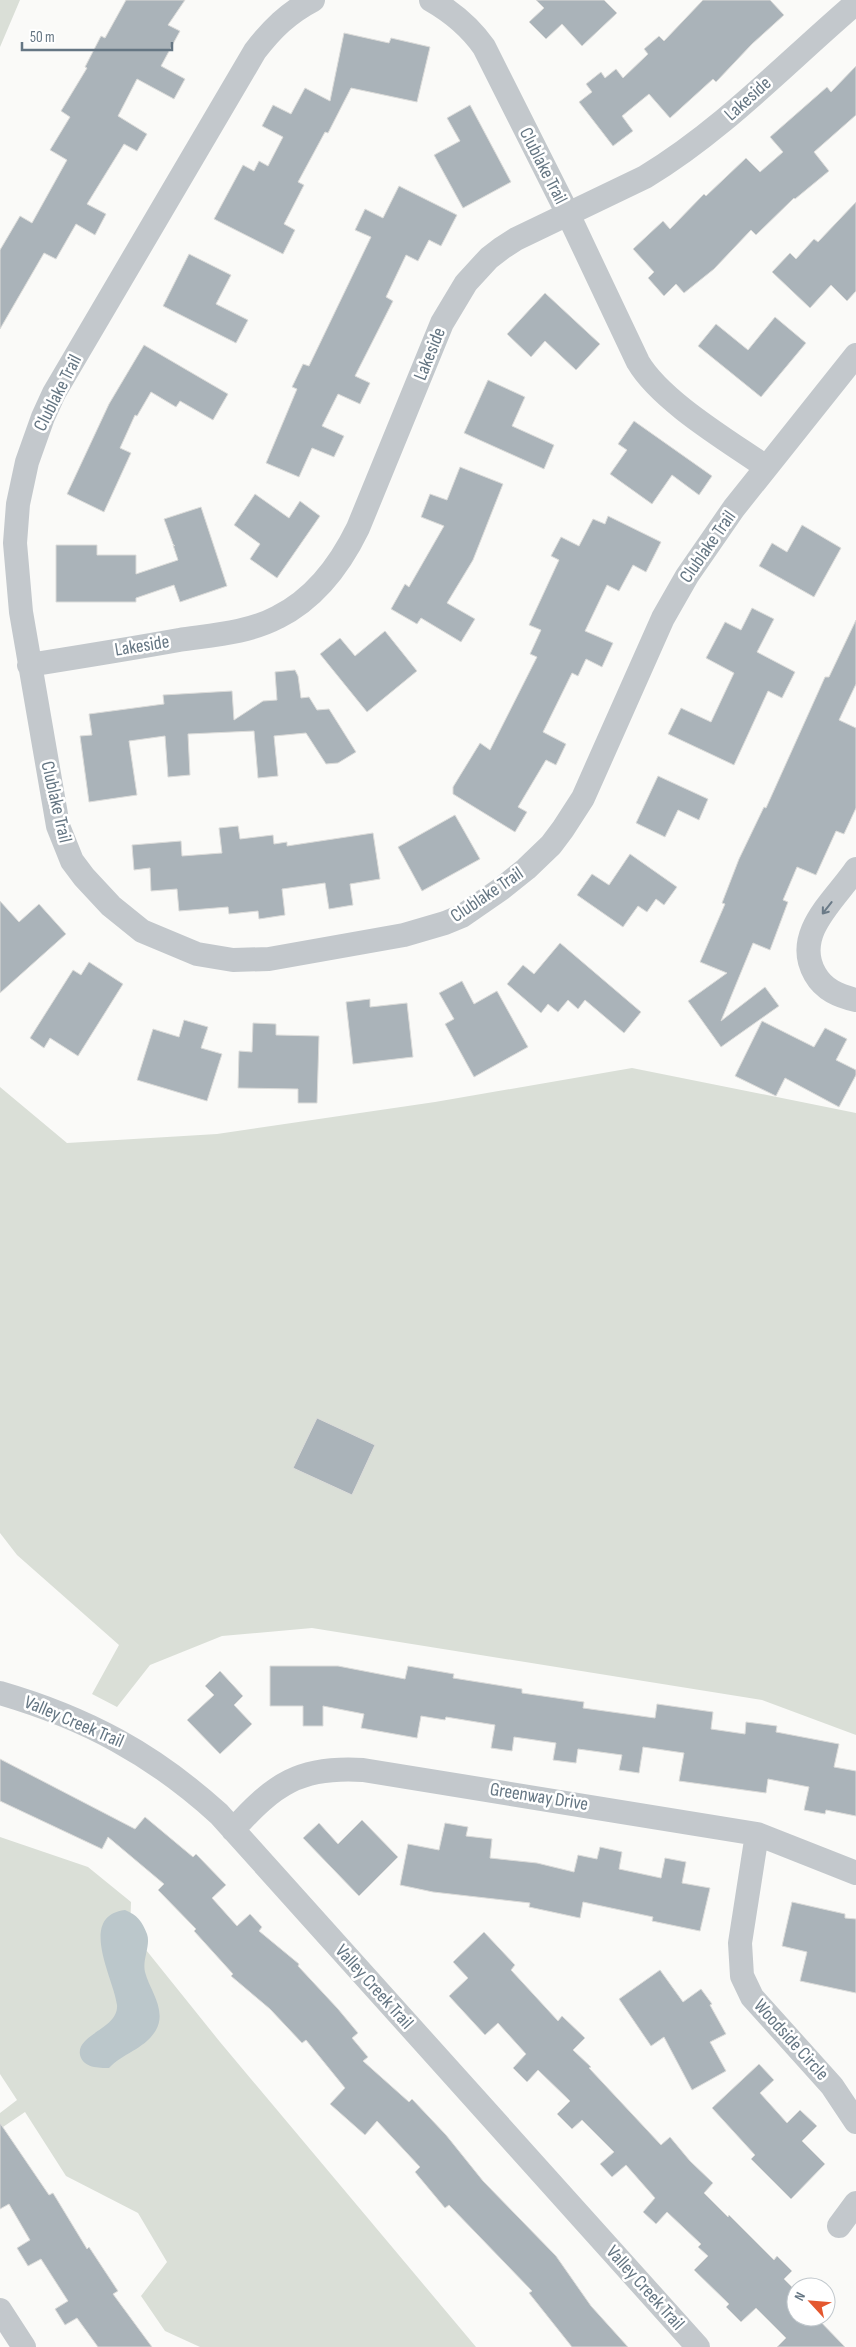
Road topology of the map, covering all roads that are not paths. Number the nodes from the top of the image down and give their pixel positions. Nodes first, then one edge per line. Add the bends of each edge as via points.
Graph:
1 (313, 0) edge
2 (431, 0) edge
3 (850, 4) edge
4 (568, 214) junction
5 (856, 355) edge
6 (766, 467) junction
7 (29, 665) junction
8 (856, 869) edge
9 (856, 1000) edge
10 (0, 1693) edge
11 (233, 1830) junction
12 (757, 1834) junction
13 (856, 1873) edge
14 (856, 2122) edge
15 (856, 2202) edge
16 (839, 2226) dead end
17 (0, 2310) edge
18 (24, 2347) edge
19 (698, 2347) edge

1 - 7 street, Clublake Trail via 279,23 256,51 54,393 43,417 24,476 14,543
2 - 4 street, Clublake Trail via 456,16 484,47
3 - 4 street, Lakeside via 714,128 682,153 645,177
4 - 6 street, Clublake Trail via 650,381
4 - 7 street, Lakeside via 502,248 477,269 457,295 442,323 358,528 338,566 310,595 279,617 233,632
5 - 6 street, Clublake Trail
6 - 7 street, Clublake Trail via 708,544 674,598 583,798 563,829 535,861 501,889 462,916 426,930 279,958 250,960 197,954 142,931 98,893 63,844 53,806
8 -> 9 street via 816,923 808,943 809,962 817,978 830,991
10 - 11 street, Valley Creek Trail via 66,1714 140,1752 203,1800
11 - 12 street, Greenway Drive via 261,1800 281,1786 317,1772 347,1769
11 - 19 street, Valley Creek Trail
12 - 13 street, Greenway Drive
12 - 14 street, Woodside Circle via 740,1943 742,1976 752,1997 832,2086
15 - 16 street
17 - 18 street

